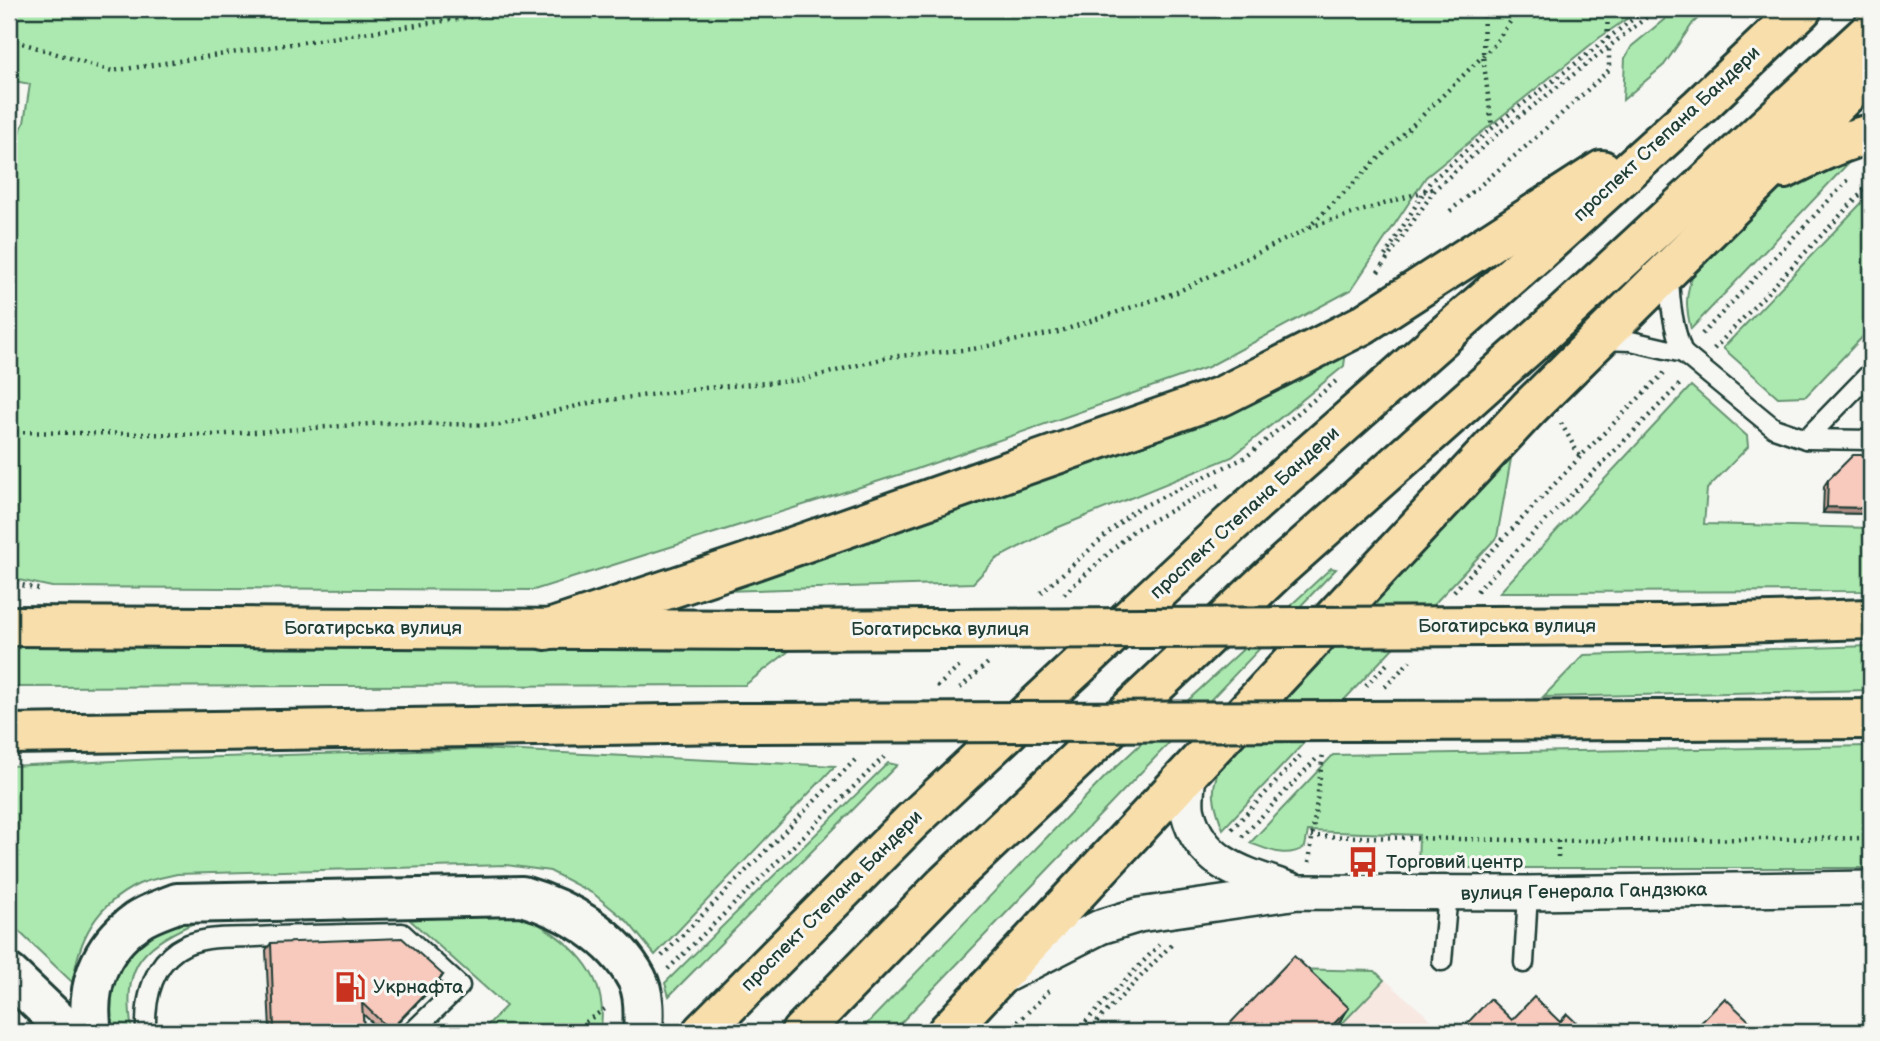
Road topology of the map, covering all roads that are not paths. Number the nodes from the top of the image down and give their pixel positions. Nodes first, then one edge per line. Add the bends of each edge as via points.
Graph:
1 (1802, 9) edge
2 (1871, 30) edge
3 (1871, 70) edge
4 (1700, 106) junction
5 (1871, 134) edge
6 (1758, 182) junction
7 (1669, 270) junction
8 (1598, 340) junction
9 (1683, 353) junction
10 (1871, 372) edge
11 (1806, 439) junction
12 (1871, 440) edge
13 (1871, 619) edge
14 (15, 624) edge
15 (546, 629) junction
16 (1871, 719) edge
17 (9, 733) edge
18 (1189, 775) junction
19 (1303, 877) junction
20 (1871, 888) edge
21 (1448, 893) junction
22 (1528, 893) junction
23 (306, 917) junction
24 (1442, 961) dead end
25 (1524, 963) dead end
26 (9, 974) edge
27 (999, 979) junction
28 (70, 1032) edge
29 (92, 1032) edge
30 (146, 1032) edge
31 (412, 1032) edge
32 (643, 1032) edge
33 (702, 1032) edge
34 (801, 1032) edge
35 (947, 1032) edge

1 - 4 main road, проспект Степана Бандери
2 - 34 main road via 1282,566 944,885
3 - 6 main road
4 - 15 main road via 1362,325 1222,396
4 - 33 main road, проспект Степана Бандери via 1232,523 912,821
5 - 6 main road via 1812,155
6 - 7 main road
7 - 8 main road
7 - 9 lane via 1673,328
8 - 9 lane via 1631,341
8 - 18 main road via 1529,408
9 - 11 lane via 1767,423
10 - 11 lane
11 - 12 lane
13 - 15 main road, Богатирська вулиця, bridge via 1664,625
14 - 15 main road, Богатирська вулиця
16 - 17 main road, bridge via 737,723
18 - 19 street, вулиця Генерала Гандзюка via 1187,812 1208,852 1233,870
18 - 27 main road
19 - 21 street, вулиця Генерала Гандзюка
19 - 27 street, вулиця Генерала Гандзюка via 1100,928
20 - 22 street, вулиця Генерала Гандзюка
21 - 22 street, вулиця Генерала Гандзюка
21 - 24 lane
22 - 25 lane
23 - 29 main road via 177,903 137,920 107,950 92,982 88,1010
23 - 30 lane via 178,949 160,965 150,988
23 - 31 lane via 402,933 460,986
23 - 32 main road via 522,896 551,904 608,943 638,980
26 - 28 main road
27 - 35 main road

